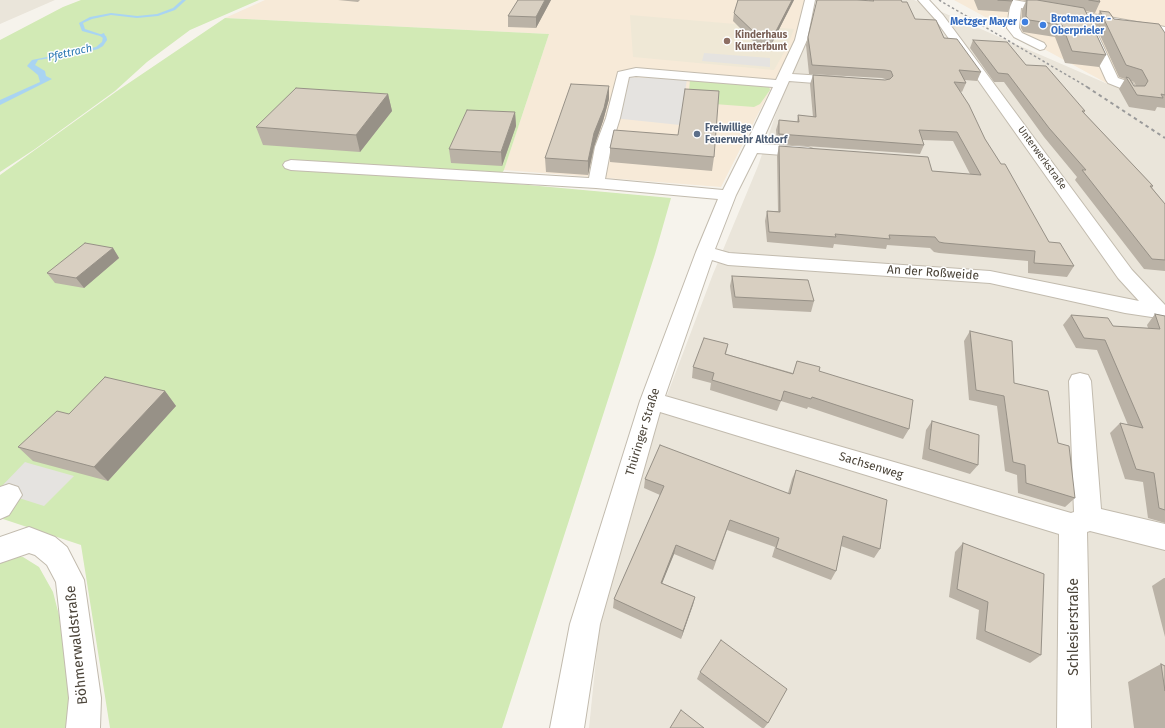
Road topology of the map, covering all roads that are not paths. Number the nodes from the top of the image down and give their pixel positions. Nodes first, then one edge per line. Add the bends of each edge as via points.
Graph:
1 (810, 0) edge
2 (923, 0) edge
3 (996, 0) edge
4 (1016, 4) junction
5 (1084, 17) junction
6 (1165, 30) edge
7 (1040, 46) dead end
8 (783, 80) junction
9 (851, 82) edge
10 (1132, 94) edge
11 (752, 148) junction
12 (821, 153) edge
13 (291, 165) dead end
14 (596, 183) junction
15 (728, 195) junction
16 (705, 252) junction
17 (1162, 311) edge
18 (1080, 381) dead end
19 (652, 401) junction
20 (1081, 522) junction
21 (1165, 537) edge
22 (1, 547) edge
23 (83, 728) edge
24 (567, 728) edge
25 (1074, 728) edge

1 - 8 street, Thüringer Straße via 801,40
2 - 17 street, Unterwerkstraße via 939,17 1126,274
3 - 4 street
4 - 5 street
4 - 7 street via 1013,28 1018,35
5 - 6 street
5 - 10 street via 1113,80 1128,86
8 - 9 street
8 - 11 street, Thüringer Straße
8 - 14 street via 636,72 623,75
11 - 12 street
11 - 15 street, Thüringer Straße
13 - 14 street
14 - 15 street
15 - 16 street, Thüringer Straße
16 - 17 street, An der Roßweide via 728,259 990,277 1125,306
16 - 19 street, Thüringer Straße
18 - 20 street
19 - 20 street, Sachsenweg
19 - 24 street, Thüringer Straße via 585,624
20 - 21 street, Sachsenweg
20 - 25 street, Schlesierstraße
22 - 23 street, Böhmerwaldstraße via 29,540 45,546 57,556 70,580 85,698

